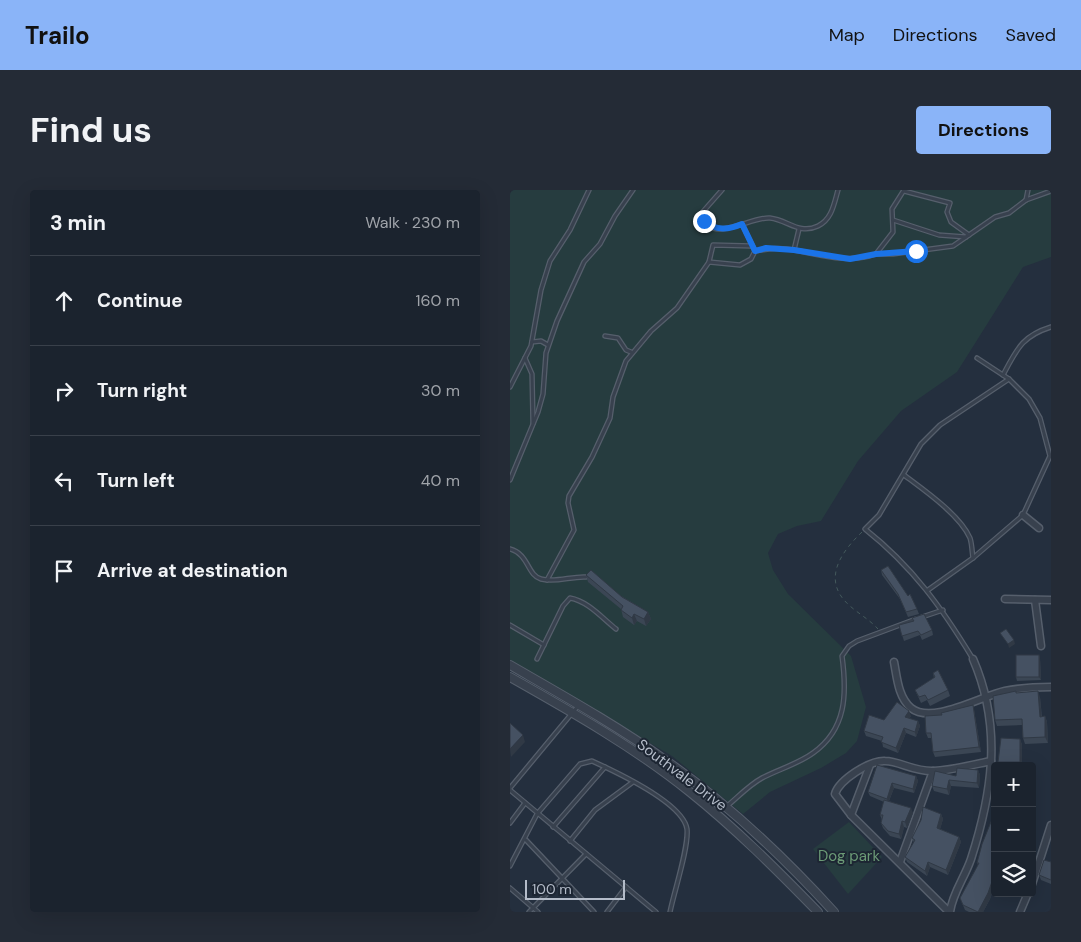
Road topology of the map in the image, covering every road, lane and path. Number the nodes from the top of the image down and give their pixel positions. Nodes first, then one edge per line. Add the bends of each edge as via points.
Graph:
1 (589, 190) edge
2 (633, 190) edge
3 (722, 190) edge
4 (838, 190) edge
5 (904, 190) edge
6 (1028, 190) edge
7 (1051, 190) edge
8 (1026, 200) junction
9 (892, 220) junction
10 (742, 224) junction
11 (798, 229) junction
12 (967, 236) junction
13 (752, 246) junction
14 (794, 250) junction
15 (755, 251) junction
16 (876, 254) junction
17 (708, 262) junction
18 (1051, 327) edge
19 (605, 336) dead end
20 (532, 342) junction
21 (548, 345) junction
22 (631, 352) junction
23 (526, 358) junction
24 (977, 358) dead end
25 (1003, 375) junction
26 (1009, 378) junction
27 (510, 387) edge
28 (534, 424) junction
29 (1051, 456) edge
30 (904, 475) junction
31 (510, 480) edge
32 (1023, 515) junction
33 (1039, 528) dead end
34 (865, 529) junction
35 (510, 549) edge
36 (973, 558) junction
37 (586, 577) edge
38 (547, 580) junction
39 (928, 590) junction
40 (1006, 599) dead end
41 (1035, 600) junction
42 (1051, 600) edge
43 (943, 610) junction
44 (510, 625) edge
45 (616, 629) dead end
46 (880, 632) junction
47 (544, 645) junction
48 (1041, 646) dead end
49 (537, 659) dead end
50 (973, 659) joint
51 (894, 662) dead end
52 (510, 665) edge
53 (510, 677) edge
54 (1051, 687) edge
55 (986, 696) junction
56 (579, 705) junction
57 (574, 713) junction
58 (991, 761) junction
59 (871, 764) junction
60 (605, 767) junction
61 (933, 771) junction
62 (633, 782) junction
63 (510, 789) edge
64 (525, 803) junction
65 (726, 807) junction
66 (537, 814) junction
67 (851, 815) junction
68 (510, 823) edge
69 (1051, 825) edge
70 (552, 827) junction
71 (526, 840) junction
72 (570, 841) junction
73 (586, 854) junction
74 (900, 862) junction
75 (510, 866) edge
76 (1036, 872) edge
77 (562, 878) junction
78 (626, 887) junction
79 (510, 888) edge
80 (1026, 897) edge
81 (951, 904) junction
82 (533, 908) junction
83 (941, 910) edge
84 (529, 912) edge
85 (538, 912) edge
86 (594, 912) edge
87 (607, 912) edge
88 (656, 912) edge
89 (670, 912) edge
90 (818, 912) edge
91 (834, 912) edge
92 (950, 912) edge
93 (1020, 912) edge

1 - 20 lane via 570,230 550,261 540,290
2 - 21 lane via 600,244 584,262
3 - 10 lane via 702,211 701,218 714,228 730,229
4 - 11 lane via 828,217 818,226
5 - 9 lane via 894,204
5 - 12 lane via 950,203 947,212 951,222
6 - 8 lane
7 - 8 lane
8 - 12 lane
9 - 12 lane via 940,235
9 - 16 lane via 893,232
10 - 11 lane via 757,218 771,218
10 - 13 lane
11 - 14 lane
12 - 16 lane via 953,246
13 - 15 lane
13 - 17 lane via 713,245
14 - 15 lane via 766,248
14 - 16 lane via 838,258
15 - 17 lane via 751,259 740,264
17 - 22 lane via 677,308
18 - 25 lane via 1033,333 1018,347
19 - 22 lane via 618,338
20 - 21 lane via 541,341
20 - 23 lane
21 - 28 lane via 543,394
22 - 38 lane via 613,397 603,435 569,496 574,530
23 - 27 lane
23 - 28 lane via 532,374
24 - 25 lane
25 - 26 lane
26 - 29 lane via 1029,399 1040,418
26 - 30 lane via 940,425 921,444
28 - 31 lane
29 - 32 lane
30 - 34 lane via 879,515
30 - 36 lane via 960,524 970,538
32 - 33 street
32 - 36 lane
34 - 39 lane via 904,563
34 - 46 path via 837,563 835,580 849,606
35 - 38 lane via 522,555 537,577
36 - 39 lane
37 - 38 lane
39 - 43 lane
40 - 41 street
41 - 42 street
41 - 48 street
43 - 46 lane
43 - 50 lane
44 - 47 lane
45 - 47 lane via 578,599 570,598
46 - 65 lane via 857,641 843,652 844,706 838,724 826,741 814,752 762,778
47 - 49 lane
50 - 55 street
51 - 55 street via 902,696 911,708 926,715 944,712
52 - 56 street, Southvale Drive
53 - 57 street, Southvale Drive
54 - 55 street via 1030,687
55 - 58 street
56 - 57 lane
56 - 65 street, Southvale Drive via 665,759
57 - 63 lane
57 - 90 street, Southvale Drive via 690,791
58 - 61 street
58 - 81 street via 980,831 968,868
59 - 61 street via 885,760 908,768
59 - 67 street
59 - 67 street via 846,778 837,788 837,799
60 - 62 lane
60 - 66 lane via 588,760 580,764
60 - 70 lane
61 - 74 street
62 - 72 lane via 595,810
62 - 89 lane via 666,803 686,824 685,847
63 - 64 lane
64 - 66 lane
64 - 68 lane
65 - 91 street, Southvale Drive
66 - 70 lane
66 - 71 lane
67 - 74 street
69 - 76 street
70 - 72 lane
71 - 75 lane
71 - 77 lane
72 - 73 lane
73 - 77 lane
73 - 78 lane
74 - 83 street
77 - 82 lane
77 - 86 lane
78 - 87 lane
78 - 88 lane
79 - 82 lane
80 - 93 street
81 - 83 street
81 - 92 street
82 - 84 lane
82 - 85 lane
83 - 92 street

